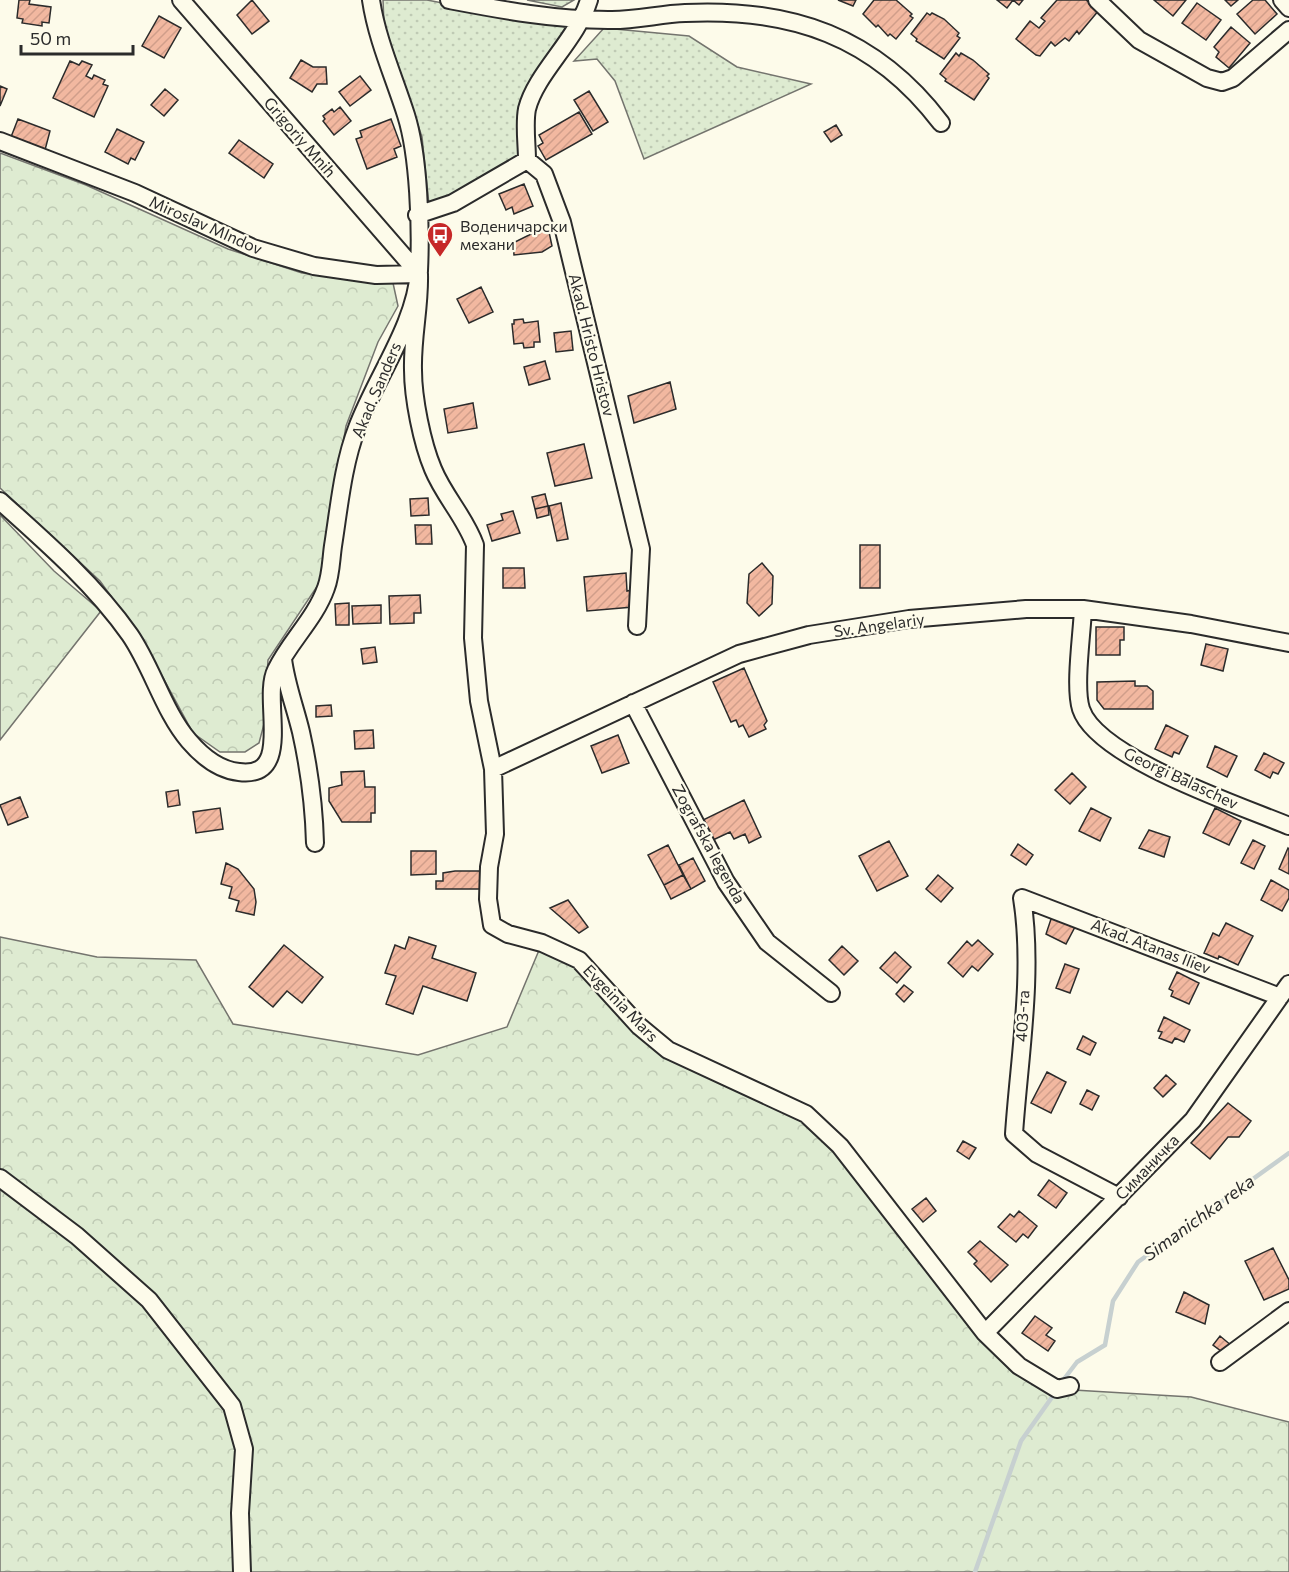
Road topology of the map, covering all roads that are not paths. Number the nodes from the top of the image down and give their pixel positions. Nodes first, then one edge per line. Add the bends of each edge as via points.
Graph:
1 (181, 0) edge
2 (371, 0) edge
3 (449, 0) edge
4 (588, 0) edge
5 (1098, 0) edge
6 (1282, 0) edge
7 (734, 7) edge
8 (1289, 8) edge
9 (583, 20) junction
10 (1289, 30) edge
11 (941, 123) dead end
12 (0, 141) edge
13 (527, 160) junction
14 (417, 215) junction
15 (419, 274) junction
16 (0, 501) edge
17 (1083, 609) junction
18 (637, 626) dead end
19 (1289, 643) edge
20 (283, 659) junction
21 (633, 704) junction
22 (493, 769) junction
23 (1289, 826) edge
24 (315, 843) dead end
25 (1022, 898) joint
26 (1284, 990) edge
27 (831, 993) dead end
28 (0, 1178) edge
29 (1119, 1197) junction
30 (1289, 1311) edge
31 (985, 1333) junction
32 (1220, 1362) dead end
33 (1063, 1387) dead end
34 (242, 1572) edge

1 - 15 street, Grigoriy Mnih
2 - 14 street, Akad. Sanders via 410,133
3 - 9 street
4 - 9 street
5 - 10 street via 1139,40 1207,78 1222,82 1233,78
6 - 8 street
7 - 9 street via 649,18
7 - 11 street via 835,36 867,53 926,103
9 - 13 street via 527,109
12 - 15 street, Miroslav MIndov via 135,192 253,248 314,266 376,275
13 - 14 street via 453,203
13 - 18 street, Akad. Hristo Hristov via 544,174 562,222 641,549
14 - 15 street, Akad. Sanders
15 - 20 street, Akad. Sanders via 404,326 354,438 326,589
15 - 22 street, Evgeinia Mars via 414,385 433,469 475,545 473,638 479,701
16 - 20 street, Akad. Sanders via 106,604 130,636 187,739 225,769 250,773 262,769 269,761 272,682
17 - 19 street, Sv. Angelariy
17 - 21 street, Sv. Angelariy via 1026,609 909,620 809,635 739,654
17 - 23 street, Georgi Balaschev via 1079,694 1090,726 1123,753
20 - 24 street via 286,686 300,728 312,787
21 - 22 street, Sv. Angelariy
21 - 27 street, Zografska legenda via 726,882 766,942
22 - 31 street, Evgeinia Mars via 495,834 488,899 492,925 579,960 639,1026 669,1050 806,1114 840,1146
25 - 26 street, Akad. Atanas Iliev
25 - 29 street, 403-та via 1024,988 1014,1134 1037,1154
26 - 29 street, Симаничка via 1193,1120
28 - 34 street via 77,1236 149,1300 232,1406 244,1449
29 - 31 street, Симаничка
30 - 32 street
31 - 33 street, Evgeinia Mars via 1019,1366

